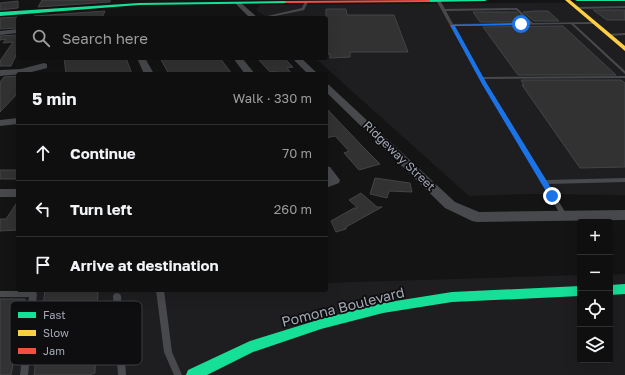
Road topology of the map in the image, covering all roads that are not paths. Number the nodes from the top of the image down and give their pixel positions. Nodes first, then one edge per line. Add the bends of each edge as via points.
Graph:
1 (376, 0) edge
2 (438, 0) edge
3 (485, 0) edge
4 (567, 0) edge
5 (625, 0) edge
6 (237, 1) edge
7 (183, 2) edge
8 (306, 2) junction
9 (577, 4) edge
10 (625, 7) edge
11 (444, 10) junction
12 (0, 14) edge
13 (252, 16) edge
14 (271, 16) edge
15 (595, 23) junction
16 (532, 24) junction
17 (572, 24) junction
18 (452, 25) junction
19 (16, 31) edge
20 (0, 32) edge
21 (625, 34) edge
22 (608, 35) junction
23 (625, 49) edge
24 (143, 60) edge
25 (239, 60) edge
26 (298, 60) edge
27 (45, 66) edge
28 (16, 72) edge
29 (21, 72) edge
30 (148, 72) edge
31 (248, 72) edge
32 (311, 72) edge
33 (0, 73) edge
34 (625, 73) edge
35 (625, 77) edge
36 (482, 78) junction
37 (328, 89) edge
38 (16, 121) edge
39 (0, 123) edge
40 (625, 180) edge
41 (543, 182) junction
42 (0, 193) edge
43 (16, 193) edge
44 (625, 214) edge
45 (564, 215) junction
46 (625, 289) edge
47 (613, 290) edge
48 (577, 291) edge
49 (160, 292) edge
50 (0, 294) edge
51 (117, 296) dead end
52 (32, 301) edge
53 (117, 301) edge
54 (25, 365) edge
55 (121, 365) edge
56 (24, 375) edge
57 (122, 375) edge
58 (178, 375) edge
59 (193, 375) edge

1 - 2 main road
1 - 8 main road
2 - 3 main road
2 - 11 lane
4 - 9 main road
5 - 9 main road
6 - 7 main road
6 - 8 main road
6 - 13 street
7 - 12 main road
8 - 14 lane via 303,9
9 - 10 lane
9 - 15 main road
11 - 16 lane via 517,9
11 - 18 lane
15 - 17 lane
15 - 22 main road
16 - 17 lane
16 - 18 lane
17 - 34 lane
18 - 36 lane
19 - 20 street
21 - 22 lane
22 - 23 main road
24 - 30 street
25 - 31 street
26 - 32 street
27 - 29 street
28 - 33 street
35 - 36 lane
36 - 41 lane
37 - 45 street, Ridgeway Street via 450,205 477,217
38 - 39 street
40 - 41 lane
41 - 45 lane
42 - 43 street
44 - 45 street
46 - 47 main road
48 - 59 main road, Pomona Boulevard via 452,297 382,308 250,346
49 - 58 lane via 168,352
50 - 52 lane via 33,294
51 - 53 lane
54 - 56 lane
55 - 57 lane

